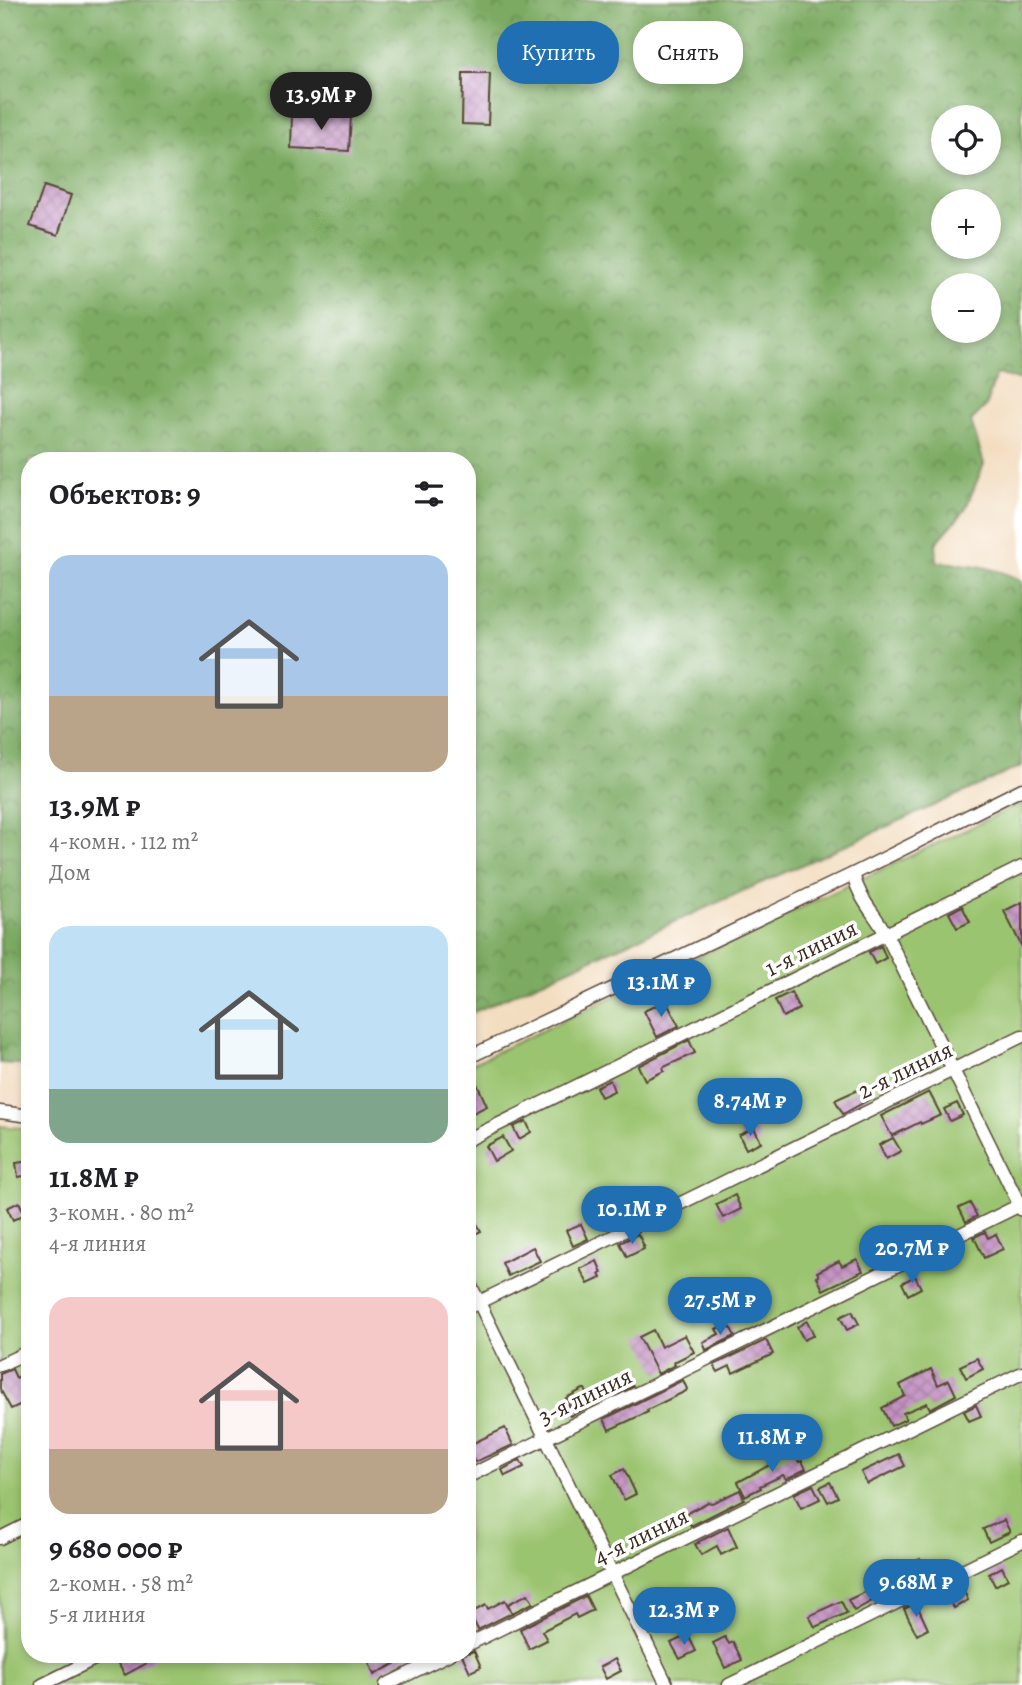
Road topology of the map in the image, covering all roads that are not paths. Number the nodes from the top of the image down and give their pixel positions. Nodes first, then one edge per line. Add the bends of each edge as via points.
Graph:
1 (1022, 789) edge
2 (1022, 867) edge
3 (853, 874) junction
4 (886, 934) junction
5 (1022, 1036) edge
6 (476, 1054) edge
7 (954, 1069) junction
8 (0, 1112) edge
9 (21, 1114) edge
10 (476, 1136) edge
11 (1021, 1206) edge
12 (476, 1295) edge
13 (480, 1302) junction
14 (476, 1304) edge
15 (21, 1355) edge
16 (0, 1365) edge
17 (1022, 1373) edge
18 (546, 1438) junction
19 (476, 1473) edge
20 (21, 1528) edge
21 (0, 1538) edge
22 (1022, 1541) edge
23 (612, 1573) junction
24 (476, 1641) edge
25 (86, 1663) edge
26 (431, 1663) edge
27 (41, 1685) edge
28 (386, 1685) edge
29 (667, 1685) edge
30 (729, 1685) edge

1 - 3 street
2 - 4 street, 1-я линия
3 - 4 street via 862,899
3 - 6 street
4 - 7 street
4 - 10 street, 1-я линия
5 - 7 street, 2-я линия
7 - 11 street
7 - 13 street, 2-я линия
8 - 9 street
11 - 18 street, 3-я линия
12 - 13 street
13 - 14 street, 2-я линия
13 - 18 street
15 - 16 street
17 - 23 street, 4-я линия
18 - 19 street, 3-я линия
18 - 23 street
20 - 21 street
22 - 30 street
23 - 24 street, 4-я линия
23 - 29 street
25 - 27 street
26 - 28 street

